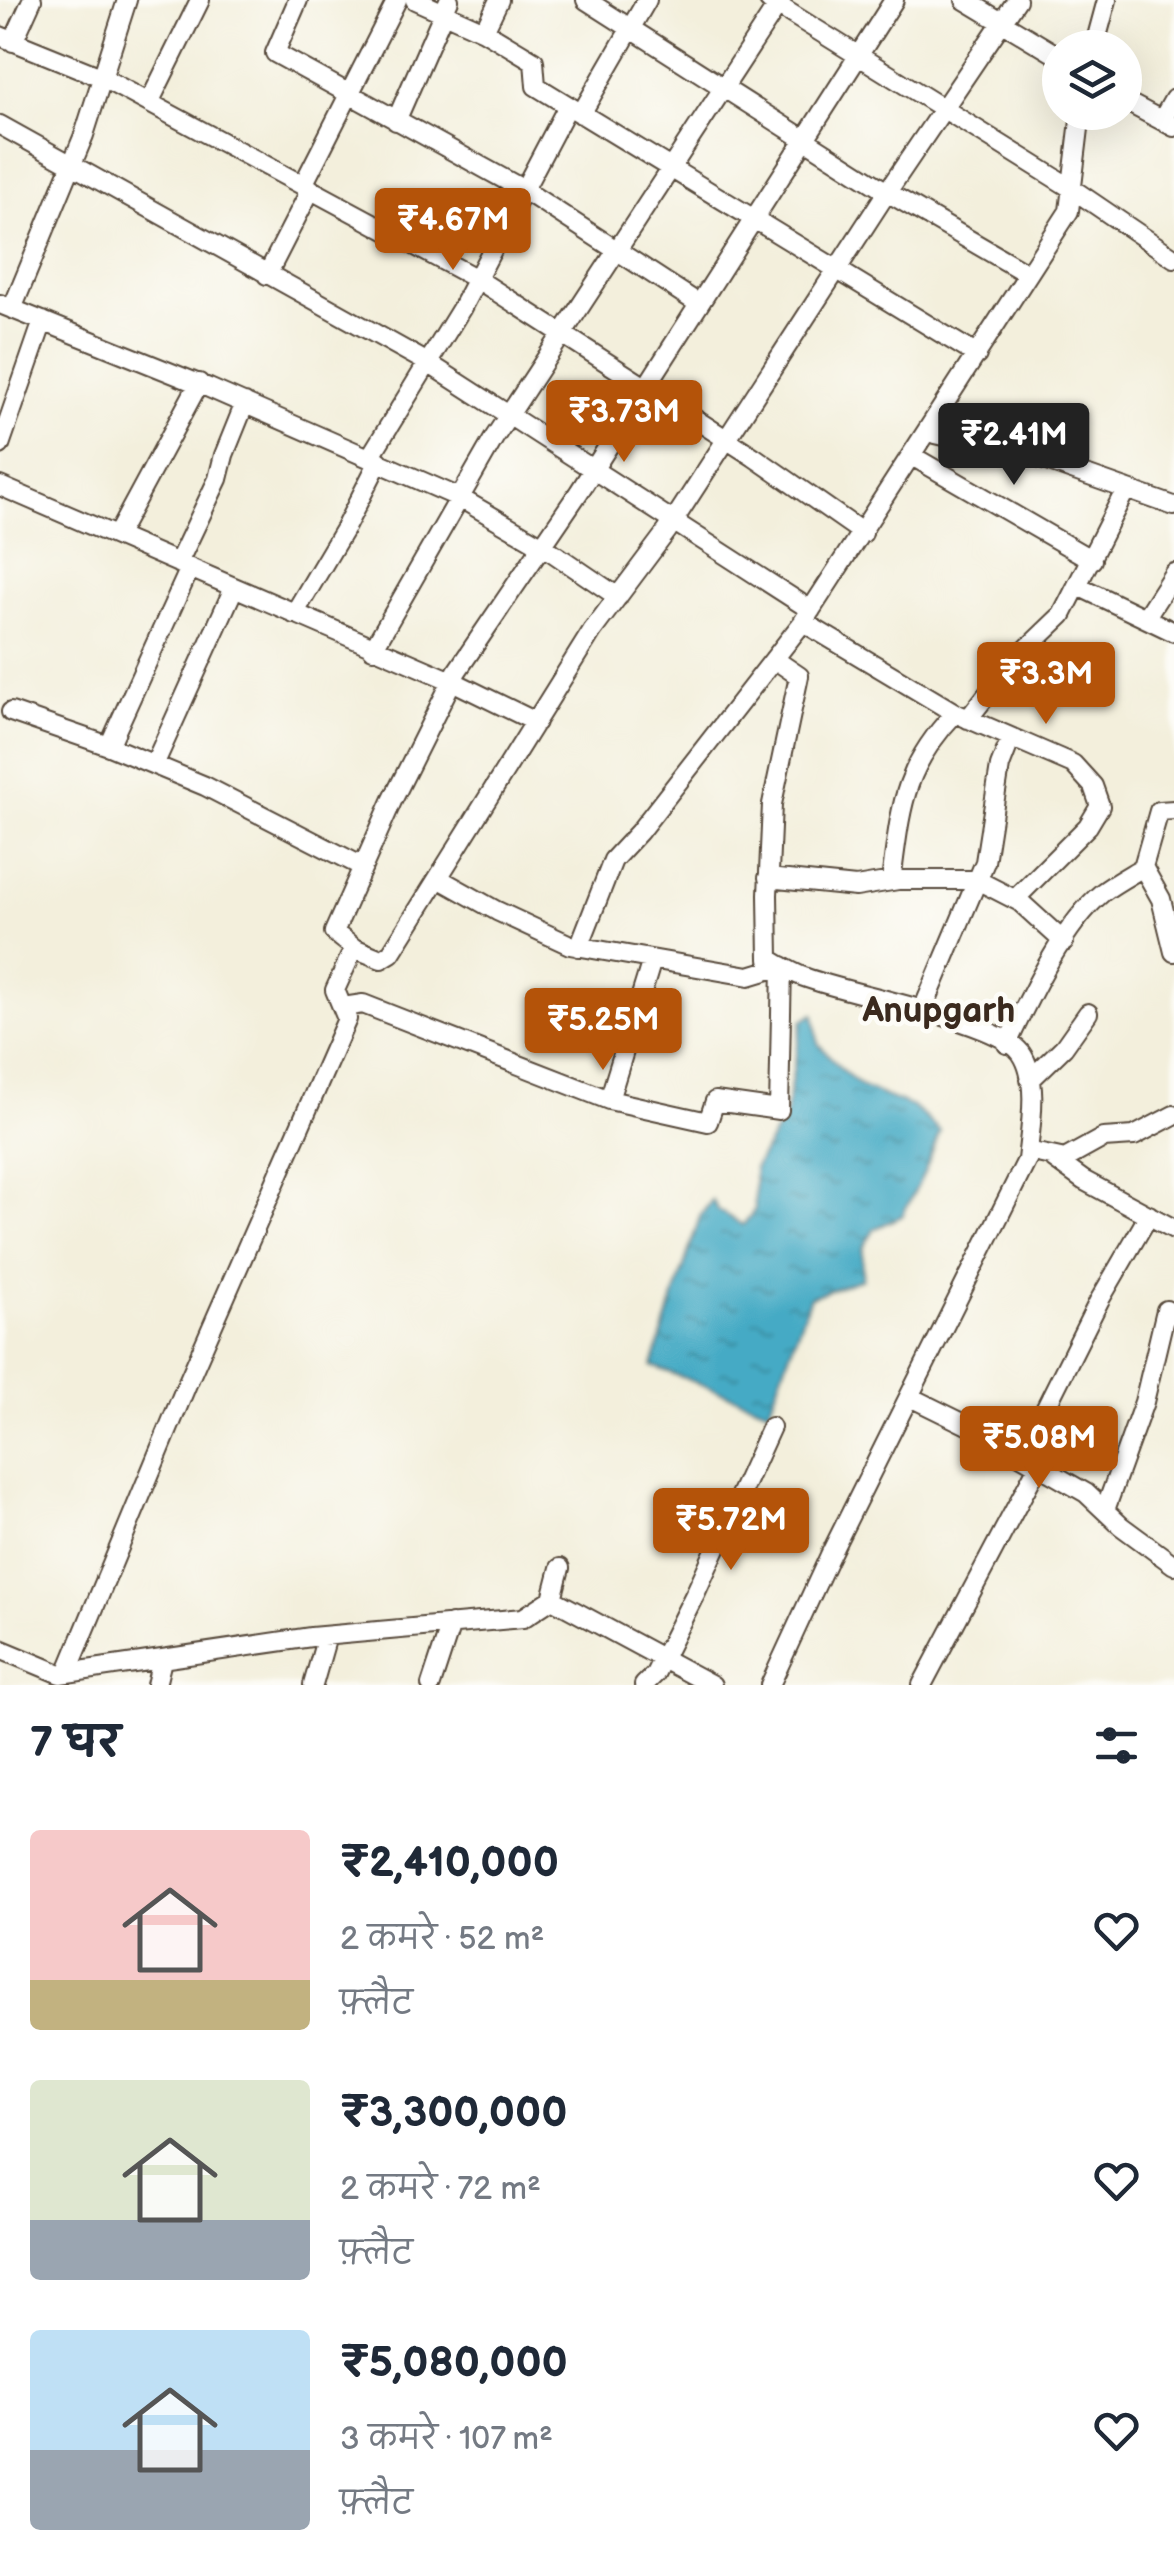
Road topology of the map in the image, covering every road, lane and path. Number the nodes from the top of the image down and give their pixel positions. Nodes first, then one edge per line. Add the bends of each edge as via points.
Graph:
1 (32, 0) edge
2 (128, 0) edge
3 (200, 0) edge
4 (298, 0) edge
5 (397, 0) edge
6 (414, 0) edge
7 (499, 0) edge
8 (586, 0) edge
9 (647, 0) edge
10 (894, 0) edge
11 (965, 0) edge
12 (1017, 0) edge
13 (1107, 0) edge
14 (776, 2) edge
15 (446, 6) edge
16 (1002, 22) junction
17 (630, 28) junction
18 (1099, 30) edge
19 (484, 31) junction
20 (6, 39) edge
21 (1042, 47) edge
22 (860, 54) junction
23 (100, 77) junction
24 (724, 86) junction
25 (351, 96) junction
26 (1174, 98) edge
27 (149, 103) junction
28 (944, 108) junction
29 (575, 110) junction
30 (1142, 111) edge
31 (396, 121) junction
32 (1168, 124) edge
33 (0, 125) edge
34 (1079, 130) edge
35 (806, 141) junction
36 (72, 165) junction
37 (669, 169) junction
38 (307, 187) junction
39 (1072, 188) junction
40 (524, 190) junction
41 (887, 192) junction
42 (754, 221) junction
43 (616, 248) junction
44 (1174, 258) edge
45 (836, 272) junction
46 (1028, 274) junction
47 (267, 275) junction
48 (477, 278) junction
49 (699, 304) junction
50 (6, 306) edge
51 (43, 321) junction
52 (562, 332) junction
53 (977, 356) junction
54 (428, 364) junction
55 (198, 384) junction
56 (645, 386) junction
57 (245, 403) junction
58 (508, 416) junction
59 (928, 432) junction
60 (726, 440) junction
61 (0, 445) edge
62 (912, 456) junction
63 (375, 459) junction
64 (593, 470) junction
65 (0, 486) edge
66 (1126, 489) junction
67 (460, 498) junction
68 (1174, 506) edge
69 (674, 520) junction
70 (863, 533) junction
71 (117, 535) junction
72 (543, 546) junction
73 (1092, 560) junction
74 (184, 566) junction
75 (1174, 573) edge
76 (1078, 586) junction
77 (234, 588) junction
78 (618, 597) junction
79 (294, 614) junction
80 (807, 616) junction
81 (1145, 618) junction
82 (1174, 632) edge
83 (373, 649) junction
84 (774, 659) junction
85 (452, 681) junction
86 (11, 712) dead end
87 (961, 716) junction
88 (536, 722) junction
89 (1012, 738) junction
90 (109, 746) junction
91 (154, 765) junction
92 (1174, 810) edge
93 (363, 867) junction
94 (1143, 867) junction
95 (438, 878) junction
96 (768, 878) junction
97 (977, 880) junction
98 (891, 881) junction
99 (1015, 899) junction
100 (1064, 942) junction
101 (579, 947) junction
102 (354, 948) junction
103 (1174, 952) edge
104 (652, 960) junction
105 (782, 966) junction
106 (343, 1007) junction
107 (922, 1010) junction
108 (1088, 1012) dead end
109 (1007, 1044) junction
110 (1030, 1080) junction
111 (609, 1100) junction
112 (1174, 1114) edge
113 (1028, 1151) junction
114 (1050, 1156) junction
115 (1149, 1215) junction
116 (1174, 1229) edge
117 (1174, 1314) edge
118 (910, 1398) junction
119 (771, 1427) dead end
120 (1022, 1454) junction
121 (1039, 1464) junction
122 (1105, 1510) junction
123 (1174, 1565) edge
124 (560, 1568) dead end
125 (552, 1599) junction
126 (451, 1624) junction
127 (327, 1636) junction
128 (0, 1648) edge
129 (663, 1658) junction
130 (162, 1660) junction
131 (67, 1673) junction
132 (156, 1685) edge
133 (314, 1685) edge
134 (431, 1685) edge
135 (644, 1685) edge
136 (712, 1685) edge
137 (770, 1685) edge
138 (922, 1685) edge

1 - 20 street
2 - 23 street
3 - 27 street
4 - 25 street via 276,53
5 - 25 street
6 - 15 street
7 - 19 street
8 - 17 street
9 - 17 street
10 - 22 street
11 - 16 street
12 - 16 street
13 - 18 street
14 - 22 street
14 - 24 street
15 - 19 street
15 - 31 street
16 - 21 street
16 - 28 street
17 - 24 street
17 - 29 street
19 - 29 street via 534,60 536,86
20 - 23 street
22 - 28 street
22 - 35 street
23 - 27 street
23 - 36 street
24 - 35 street
24 - 37 street
25 - 31 street
25 - 38 street
26 - 32 street
27 - 38 street
28 - 39 street
28 - 41 street
29 - 37 street
29 - 40 street
30 - 32 street
31 - 40 street
33 - 36 street
34 - 39 street
35 - 41 street
35 - 42 street
36 - 47 street
36 - 50 street
37 - 42 street
37 - 43 street
38 - 47 street
38 - 48 street
39 - 44 street
39 - 46 street via 1069,211
40 - 43 street
40 - 48 street
41 - 45 street
41 - 46 street
42 - 45 street
42 - 49 street
43 - 49 street
43 - 52 street
45 - 53 street
45 - 60 street
46 - 53 street
47 - 54 street
48 - 52 street
48 - 54 street
49 - 56 street
50 - 51 street
51 - 55 street
51 - 61 street
52 - 56 street
52 - 58 street
53 - 59 street
54 - 58 street
54 - 63 street
55 - 57 street
55 - 71 street
56 - 60 street
56 - 64 street
57 - 63 street
57 - 74 street
58 - 64 street
58 - 67 street
59 - 62 street
59 - 66 street via 1036,457
60 - 69 street
60 - 70 street
62 - 70 street
62 - 73 street
63 - 67 street
63 - 79 street
64 - 69 street
64 - 72 street
65 - 71 street
66 - 68 street
66 - 73 street
67 - 72 street
67 - 83 street
69 - 78 street
69 - 80 street
70 - 80 street
71 - 74 street
72 - 78 street
72 - 85 street
73 - 76 street
74 - 77 street
74 - 90 street
75 - 81 street
76 - 81 street
76 - 87 street via 1062,615
77 - 79 street
77 - 91 street
78 - 88 street
79 - 83 street
80 - 84 street
80 - 87 street
81 - 82 street
83 - 85 street
84 - 96 street via 799,676 772,804
84 - 101 street via 613,860
85 - 88 street
85 - 93 street
86 - 90 street
87 - 89 street
87 - 98 street via 934,735 914,766
88 - 95 street
89 - 97 street
89 - 99 street via 1073,764 1100,806
90 - 91 street
91 - 93 street
92 - 94 street via 1159,812
93 - 102 street via 334,932
94 - 100 street via 1101,894
94 - 103 street via 1161,899
95 - 101 street
95 - 102 street via 391,954 381,959
96 - 98 street via 856,887
96 - 105 street via 770,959
97 - 98 street
97 - 99 street
97 - 107 street
99 - 100 street
100 - 109 street
101 - 104 street
102 - 106 street via 336,990
104 - 105 street via 749,976
104 - 111 street
105 - 107 street
105 - 111 street via 780,1110 715,1100 708,1122
106 - 111 street via 363,1004
106 - 131 street via 348,1019
107 - 109 street
108 - 110 street
109 - 110 street via 1021,1053
110 - 113 street
112 - 114 street via 1134,1136 1103,1138 1065,1159
113 - 114 street
113 - 118 street
114 - 115 street
115 - 116 street
115 - 120 street
117 - 122 street via 1166,1310 1144,1402
118 - 120 street
118 - 137 street
119 - 129 street
120 - 121 street
121 - 122 street
121 - 138 street
122 - 123 street
124 - 125 street
125 - 126 street via 522,1618
125 - 129 street
126 - 127 street
126 - 134 street
127 - 130 street
127 - 133 street
128 - 131 street
129 - 135 street
129 - 136 street
130 - 131 street
130 - 132 street

